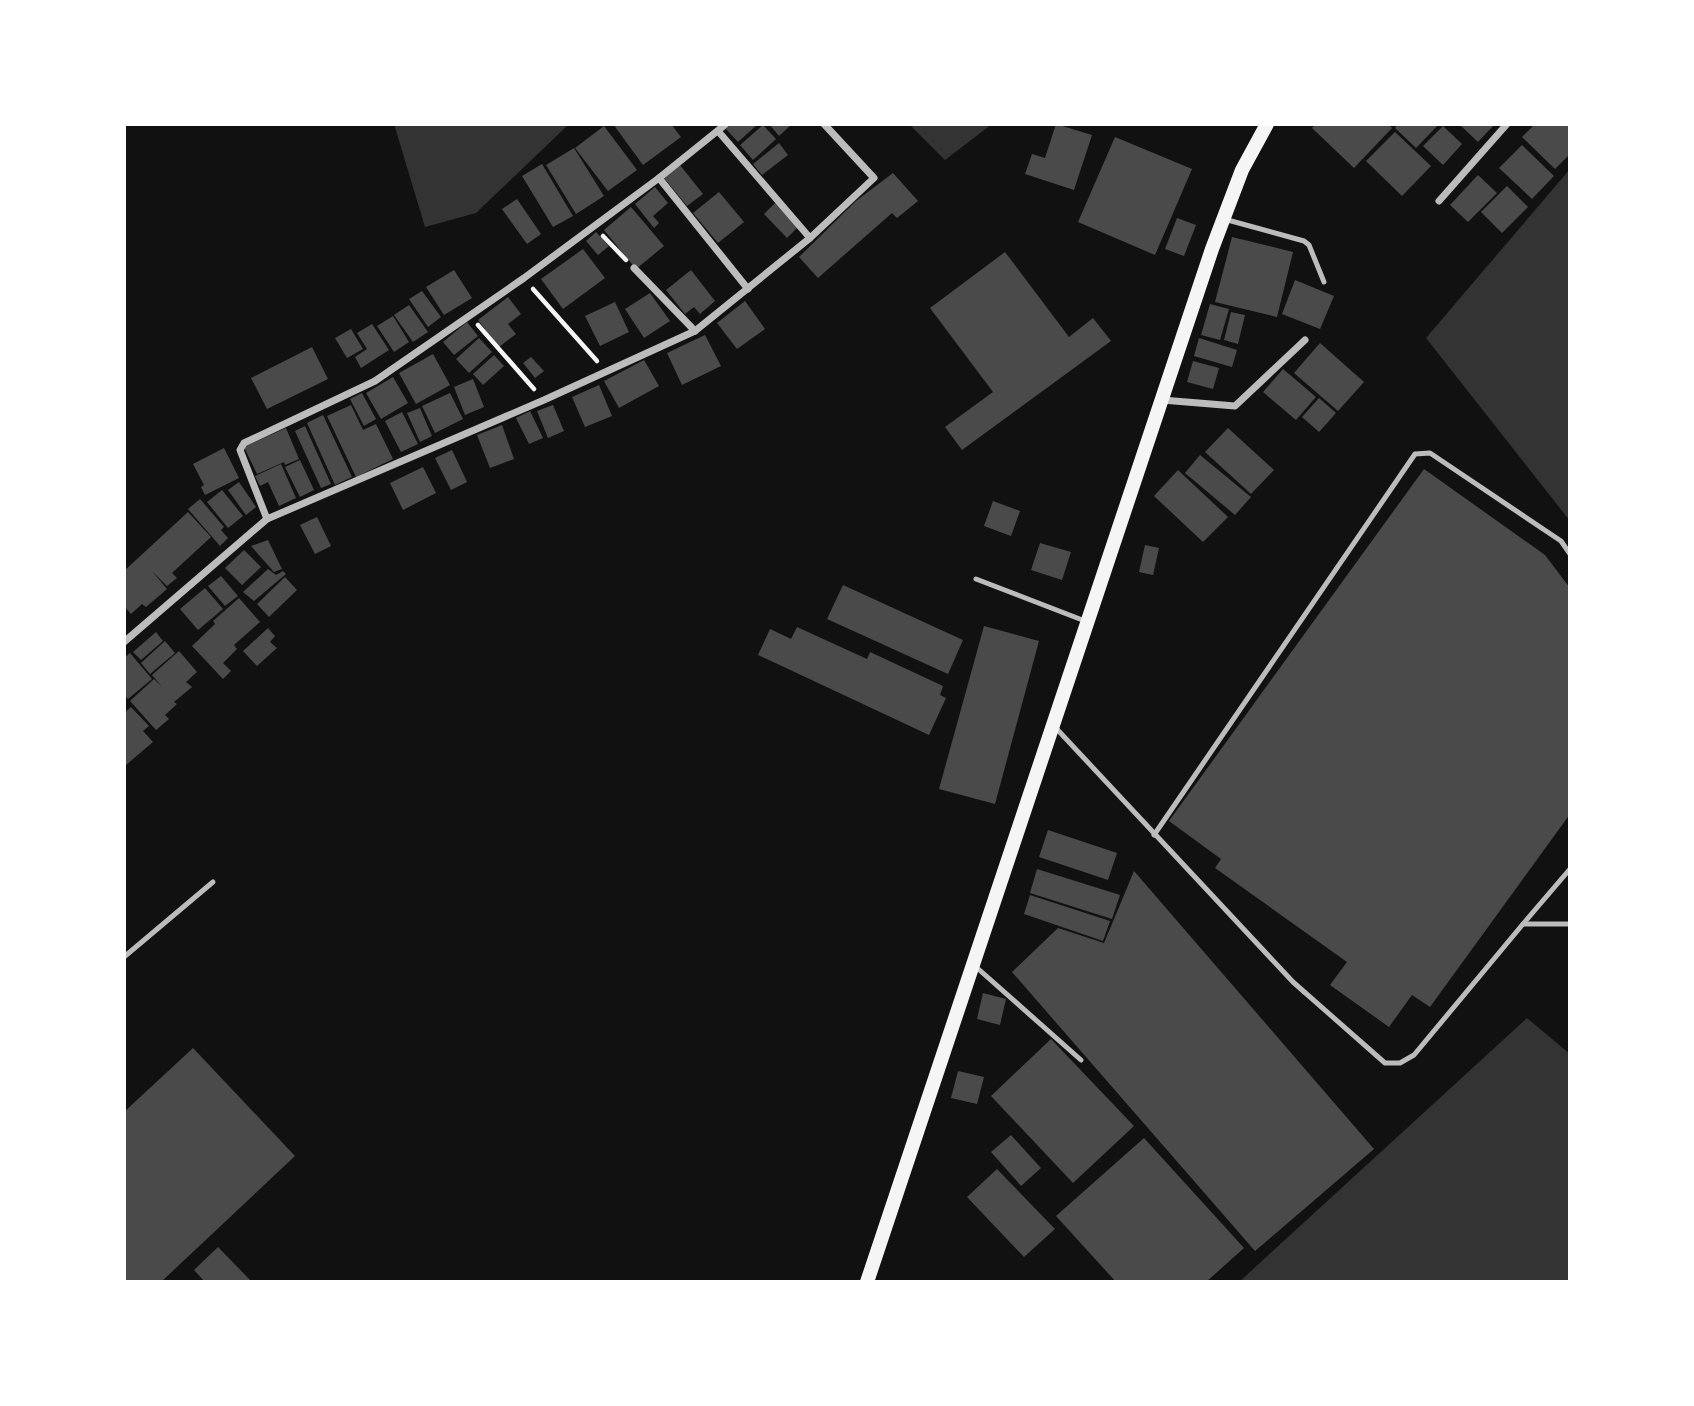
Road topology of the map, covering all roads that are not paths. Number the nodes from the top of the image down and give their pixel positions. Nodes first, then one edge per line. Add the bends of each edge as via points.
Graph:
1 (726, 124) edge
2 (824, 124) edge
3 (1267, 124) edge
4 (1507, 124) edge
5 (718, 131) junction
6 (659, 178) junction
7 (1439, 201) dead end
8 (1224, 219) junction
9 (810, 238) junction
10 (634, 268) road end
11 (1324, 282) dead end
12 (748, 289) junction
13 (695, 331) junction
14 (1305, 340) dead end
15 (1162, 400) junction
16 (267, 519) junction
17 (1570, 554) edge
18 (976, 579) dead end
19 (1088, 622) junction
20 (124, 642) edge
21 (1054, 726) junction
22 (1154, 835) junction
23 (1570, 869) edge
24 (213, 881) dead end
25 (1523, 924) junction
26 (1570, 924) edge
27 (124, 957) edge
28 (973, 964) junction
29 (1081, 1060) dead end
30 (867, 1282) edge

1 - 5 street
2 - 9 street via 874,178
3 - 8 main road via 1242,170
4 - 7 street
5 - 6 street
5 - 9 street
6 - 12 street
6 - 16 street via 375,380 244,443 240,450
8 - 11 lane via 1304,241
8 - 15 main road
9 - 12 street
10 - 13 street
12 - 13 street
13 - 16 street
14 - 15 street via 1236,406
15 - 19 main road
16 - 20 street
17 - 22 lane via 1561,541 1430,453 1415,454
18 - 19 lane
19 - 21 main road
21 - 22 lane
21 - 28 main road
22 - 25 lane via 1293,982 1385,1063 1400,1063 1414,1055
23 - 25 lane
24 - 27 lane
25 - 26 lane
28 - 29 lane
28 - 30 main road

